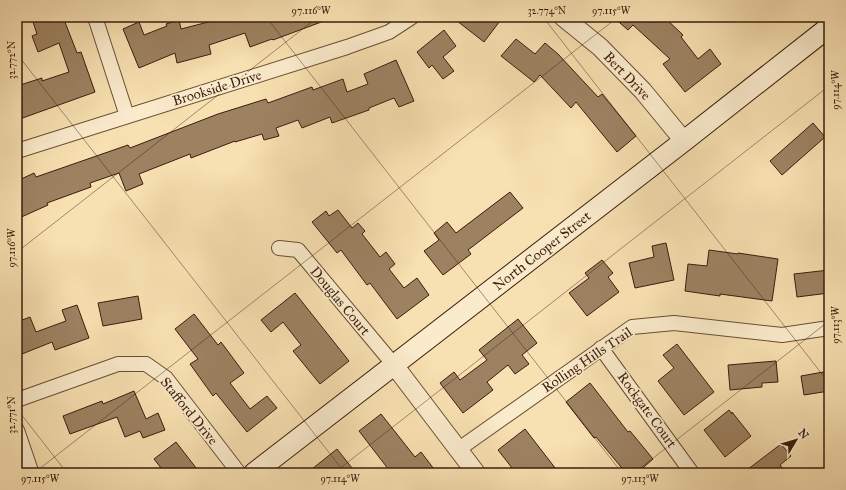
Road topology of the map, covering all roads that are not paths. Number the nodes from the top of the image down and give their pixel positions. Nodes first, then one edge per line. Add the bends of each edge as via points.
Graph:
1 (95, 17) edge
2 (412, 17) edge
3 (563, 17) edge
4 (829, 26) edge
5 (127, 116) junction
6 (684, 141) junction
7 (17, 151) edge
8 (279, 248) dead end
9 (829, 328) edge
10 (601, 348) junction
11 (394, 366) junction
12 (17, 400) edge
13 (17, 430) edge
14 (459, 450) junction
15 (31, 471) dead end
16 (258, 471) edge
17 (476, 473) edge
18 (692, 473) edge

1 - 5 street
2 - 5 street, Brookside Drive via 389,32 348,47
3 - 6 street, Bert Drive via 600,48 643,91
4 - 6 main road, North Cooper Street
5 - 7 street, Brookside Drive
6 - 11 main road, North Cooper Street
8 - 11 street, Douglas Court via 298,250
9 - 10 street, Rolling Hills Trail via 782,335 674,323 632,327
10 - 14 street, Rolling Hills Trail
10 - 18 street, Rockgate Court
11 - 14 street
11 - 16 main road, North Cooper Street
12 - 16 street, Stafford Drive via 118,364 146,364 166,378
13 - 15 street
14 - 17 street

